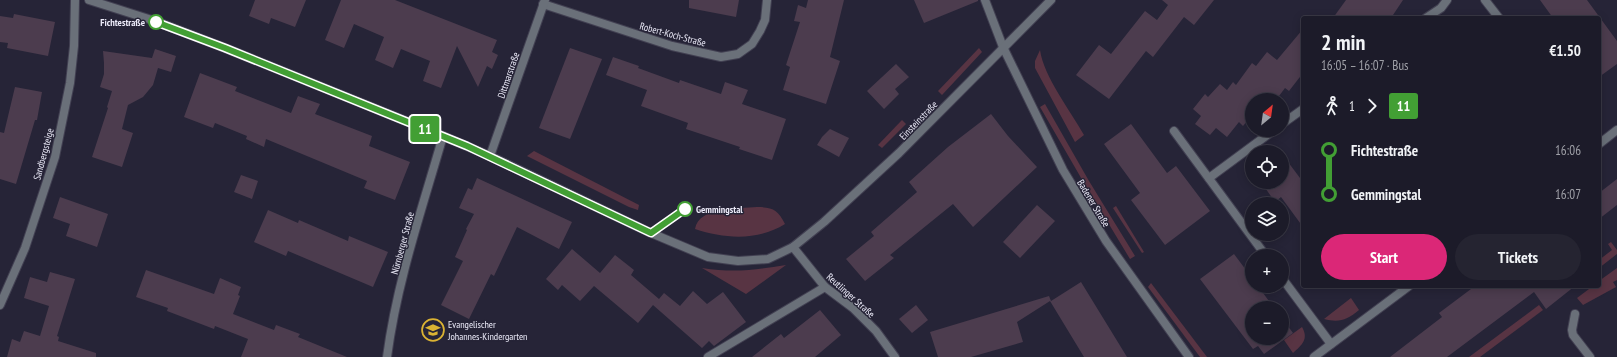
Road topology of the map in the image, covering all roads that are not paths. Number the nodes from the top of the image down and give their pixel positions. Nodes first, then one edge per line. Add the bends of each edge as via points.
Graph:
1 (74, 0) edge
2 (88, 0) edge
3 (767, 0) edge
4 (985, 0) edge
5 (1051, 0) edge
6 (1447, 0) edge
7 (1485, 0) edge
8 (544, 2) edge
9 (1429, 16) edge
10 (1497, 16) edge
11 (1003, 47) junction
12 (1301, 110) edge
13 (1289, 119) edge
14 (1617, 130) edge
15 (1174, 131) dead end
16 (443, 136) junction
17 (1265, 137) edge
18 (1601, 142) edge
19 (490, 156) junction
20 (1209, 178) junction
21 (793, 247) junction
22 (1261, 249) edge
23 (825, 287) junction
24 (1289, 287) edge
25 (1406, 288) edge
26 (0, 305) edge
27 (1576, 314) dead end
28 (1331, 344) junction
29 (386, 357) edge
30 (708, 357) edge
31 (895, 357) edge
32 (1188, 357) edge
33 (1314, 357) edge
34 (1590, 357) edge

1 - 26 street, Sandbergsteige via 74,46 70,83 55,157 25,248
2 - 16 street, Einsteinstraße via 155,21
3 - 8 street, Robert-Koch-Straße via 765,20 752,44 738,54 721,57 672,46
4 - 11 street, Badener Straße
5 - 11 street, Einsteinstraße
6 - 9 street
7 - 10 street
8 - 19 street, Dittmarstraße
11 - 21 street, Einsteinstraße via 899,153
11 - 32 street, Badener Straße via 1063,170 1106,241
12 - 13 street
14 - 18 street
15 - 20 street
16 - 19 street, Einsteinstraße
16 - 29 street, Nürnberger Straße via 406,260
17 - 20 street
19 - 21 street, Einsteinstraße via 651,233 708,257 738,261 768,258
20 - 22 street
21 - 23 street, Reutlinger Straße
23 - 30 street
23 - 31 street, Reutlinger Straße via 853,308 876,331
24 - 28 street
25 - 28 street
27 - 34 street via 1573,335
28 - 33 street

